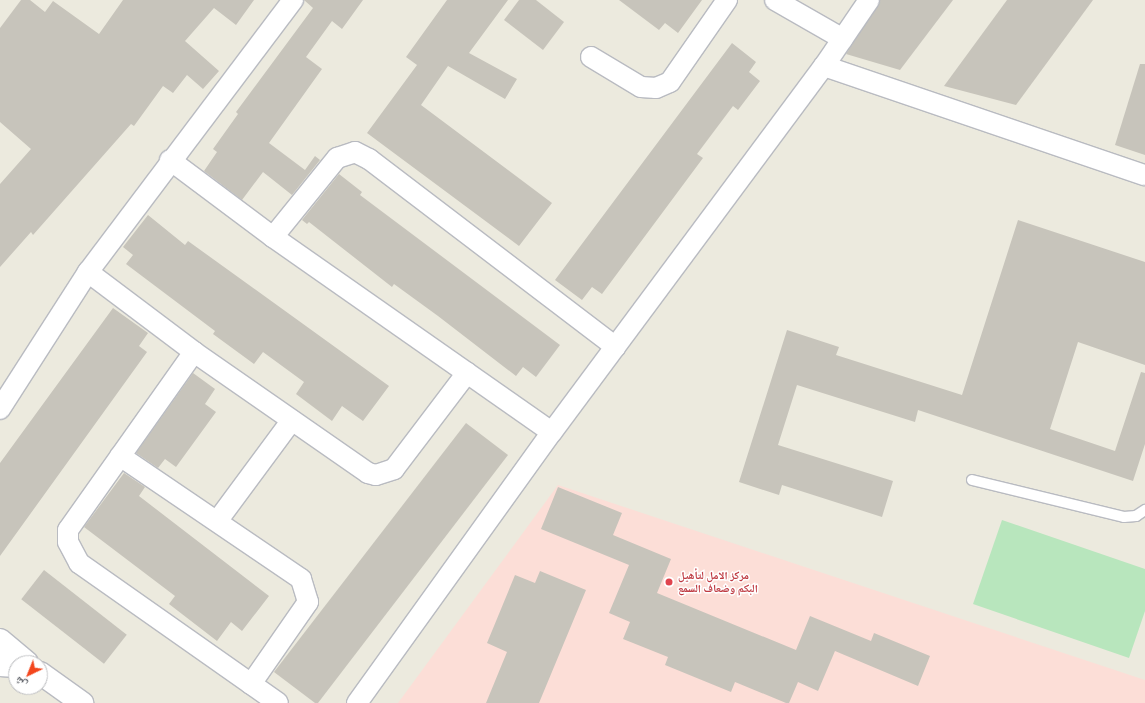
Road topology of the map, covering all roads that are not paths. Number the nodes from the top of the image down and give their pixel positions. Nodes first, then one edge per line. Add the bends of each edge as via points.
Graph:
1 (292, 0) edge
2 (727, 0) edge
3 (775, 0) edge
4 (869, 0) edge
5 (843, 39) junction
6 (591, 57) dead end
7 (824, 66) junction
8 (170, 160) junction
9 (1145, 175) edge
10 (273, 237) junction
11 (88, 272) junction
12 (616, 347) junction
13 (194, 352) junction
14 (467, 372) junction
15 (0, 409) edge
16 (292, 420) junction
17 (552, 432) junction
18 (120, 456) junction
19 (972, 480) dead end
20 (1145, 510) edge
21 (218, 520) junction
22 (0, 640) edge
23 (18, 655) edge
24 (48, 679) edge
25 (251, 684) junction
26 (82, 703) edge
27 (278, 703) edge
28 (357, 703) edge

1 - 8 street
2 - 6 street via 670,82 656,88 641,87
3 - 5 street
4 - 5 street
5 - 7 street
7 - 9 street
7 - 12 street
8 - 10 street
8 - 11 street
10 - 12 street via 337,158 355,152 369,159
10 - 14 street
11 - 13 street
11 - 15 street
12 - 17 street
13 - 16 street
13 - 18 street
14 - 16 street via 400,461 386,473 368,473
14 - 17 street
16 - 21 street
17 - 28 street
18 - 21 street
18 - 25 street via 68,530 68,542 72,553 79,563
19 - 20 lane via 1124,517 1136,516
21 - 25 street via 301,579 308,602
22 - 23 street
24 - 26 street
25 - 27 street

